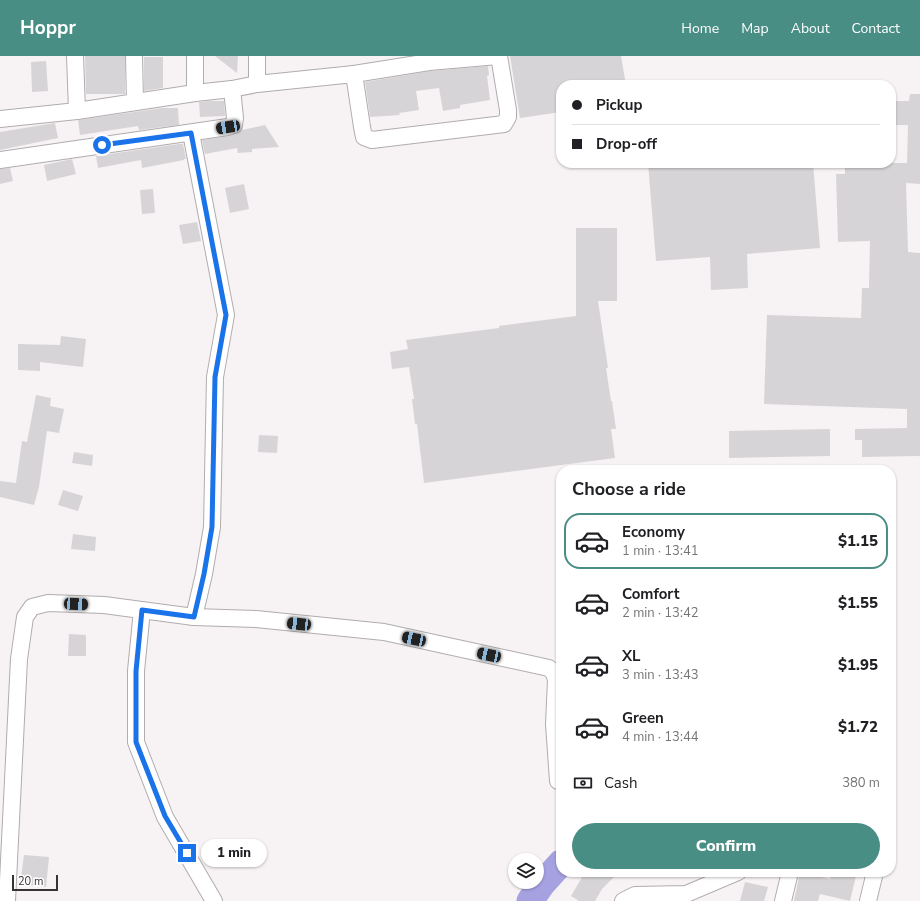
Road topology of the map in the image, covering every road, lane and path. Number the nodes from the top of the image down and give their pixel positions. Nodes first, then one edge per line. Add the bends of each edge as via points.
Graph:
1 (75, 56) edge
2 (134, 56) edge
3 (195, 56) edge
4 (257, 56) edge
5 (498, 56) edge
6 (428, 59) edge
7 (354, 74) junction
8 (257, 84) junction
9 (232, 89) junction
10 (195, 93) junction
11 (135, 102) junction
12 (76, 111) junction
13 (0, 119) edge
14 (191, 133) junction
15 (0, 160) edge
16 (142, 610) junction
17 (194, 617) junction
18 (556, 680) edge
19 (556, 680) edge
20 (556, 752) edge
21 (729, 877) edge
22 (789, 877) edge
23 (874, 877) edge
24 (702, 893) edge
25 (7, 901) edge
26 (214, 901) edge
27 (623, 901) edge
28 (783, 901) edge
29 (868, 901) edge

1 - 12 street
2 - 11 street
3 - 10 street
4 - 8 street
5 - 6 street
5 - 7 street via 508,110 504,124 380,140 364,137
6 - 7 street
7 - 8 street
8 - 9 street
9 - 10 street
9 - 14 street via 234,125
10 - 11 street
11 - 12 street
12 - 13 street
14 - 15 street
14 - 17 street via 226,315 215,377 212,527
16 - 17 street
16 - 25 street via 48,602 32,607 26,617 20,659
16 - 26 street via 136,671 136,742 165,816
17 - 18 street via 256,619 384,632 549,668
19 - 20 street
21 - 24 street
22 - 28 street
23 - 29 street
24 - 27 street via 635,895

